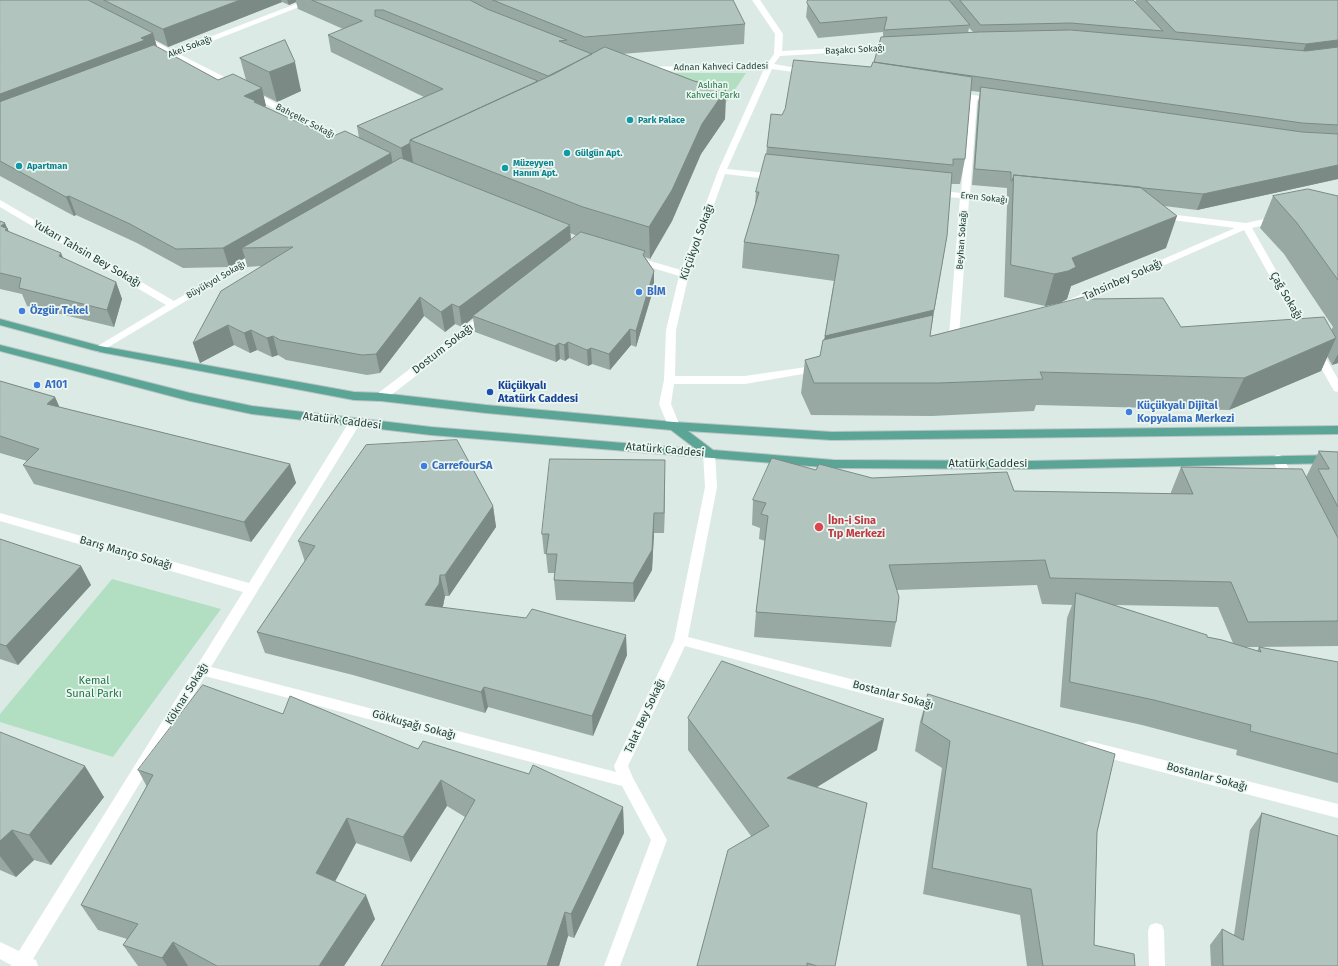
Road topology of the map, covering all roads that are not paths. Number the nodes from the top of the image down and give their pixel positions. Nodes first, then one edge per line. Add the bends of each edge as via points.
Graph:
1 (313, 0) edge
2 (756, 0) edge
3 (132, 33) edge
4 (905, 47) edge
5 (173, 54) junction
6 (778, 54) junction
7 (158, 59) edge
8 (769, 66) junction
9 (633, 69) edge
10 (816, 73) edge
11 (950, 94) edge
12 (973, 97) junction
13 (1005, 102) edge
14 (356, 146) edge
15 (722, 171) junction
16 (785, 178) edge
17 (926, 192) edge
18 (965, 196) junction
19 (0, 203) edge
20 (1035, 203) edge
21 (1152, 216) edge
22 (1292, 216) edge
23 (1246, 226) junction
24 (268, 250) edge
25 (625, 256) edge
26 (684, 274) junction
27 (173, 305) junction
28 (1057, 308) edge
29 (494, 310) edge
30 (0, 322) edge
31 (954, 336) edge
32 (0, 348) edge
33 (100, 349) junction
34 (827, 366) edge
35 (669, 380) junction
36 (1338, 388) edge
37 (381, 397) junction
38 (355, 422) junction
39 (674, 426) junction
40 (1338, 430) edge
41 (709, 453) junction
42 (1278, 459) junction
43 (1338, 459) edge
44 (1296, 494) edge
45 (0, 517) edge
46 (251, 589) junction
47 (680, 640) junction
48 (202, 670) junction
49 (951, 710) edge
50 (1075, 743) edge
51 (627, 781) junction
52 (1338, 811) edge
53 (1156, 931) dead end
54 (0, 950) edge
55 (24, 965) edge
56 (612, 966) edge
57 (1157, 966) edge

1 - 5 street, Akel Sokağı
2 - 6 street via 780,34
3 - 5 street, Bahçeler Sokağı
4 - 6 street, Başakcı Sokağı
5 - 7 street, Akel Sokağı
5 - 14 street, Bahçeler Sokağı
6 - 8 street, Küçükyol Sokağı
8 - 9 street, Adnan Kahveci Caddesi
8 - 10 street, Adnan Kahveci Caddesi
8 - 15 street, Küçükyol Sokağı
11 - 12 street
12 - 13 street
12 - 18 street, Beyhan Sokağı
15 - 16 street
15 - 26 street, Küçükyol Sokağı
17 - 18 street, Eren Sokağı
18 - 20 street, Eren Sokağı
18 - 31 street, Beyhan Sokağı
19 - 27 street, Yukarı Tahsin Bey Sokağı
21 - 23 street
22 - 23 street, Tahsinbey Sokağı
23 - 28 street, Tahsinbey Sokağı
23 - 36 street, Çağ Sokağı
24 - 27 street, Büyükyol Sokağı
25 - 26 street
26 - 35 street, Küçükyol Sokağı via 670,330
27 - 33 street, Büyükyol Sokağı
29 - 37 street, Dostum Sokağı
30 - 33 main road
32 - 38 main road, Atatürk Caddesi via 190,397 252,410
33 - 37 main road via 354,396
34 - 35 street via 745,380
35 - 39 street, Küçükyol Sokağı via 665,404
37 - 39 main road
38 - 41 main road, Atatürk Caddesi via 431,431
38 - 46 street, Köknar Sokağı
39 - 40 main road via 832,436
39 - 41 main road
41 - 42 main road, Atatürk Caddesi via 842,464 1030,465
41 - 47 street, Talat Bey Sokağı via 711,488
42 - 43 main road, Atatürk Caddesi
42 - 44 street
45 - 46 street, Barış Manço Sokağı
46 - 48 street, Köknar Sokağı
47 - 49 street, Bostanlar Sokağı
47 - 51 street, Talat Bey Sokağı via 621,766
48 - 51 street, Gökkuşağı Sokağı
48 - 55 street, Köknar Sokağı
50 - 52 street, Bostanlar Sokağı
51 - 56 street, Talat Bey Sokağı via 658,840
53 - 57 street
54 - 55 street

